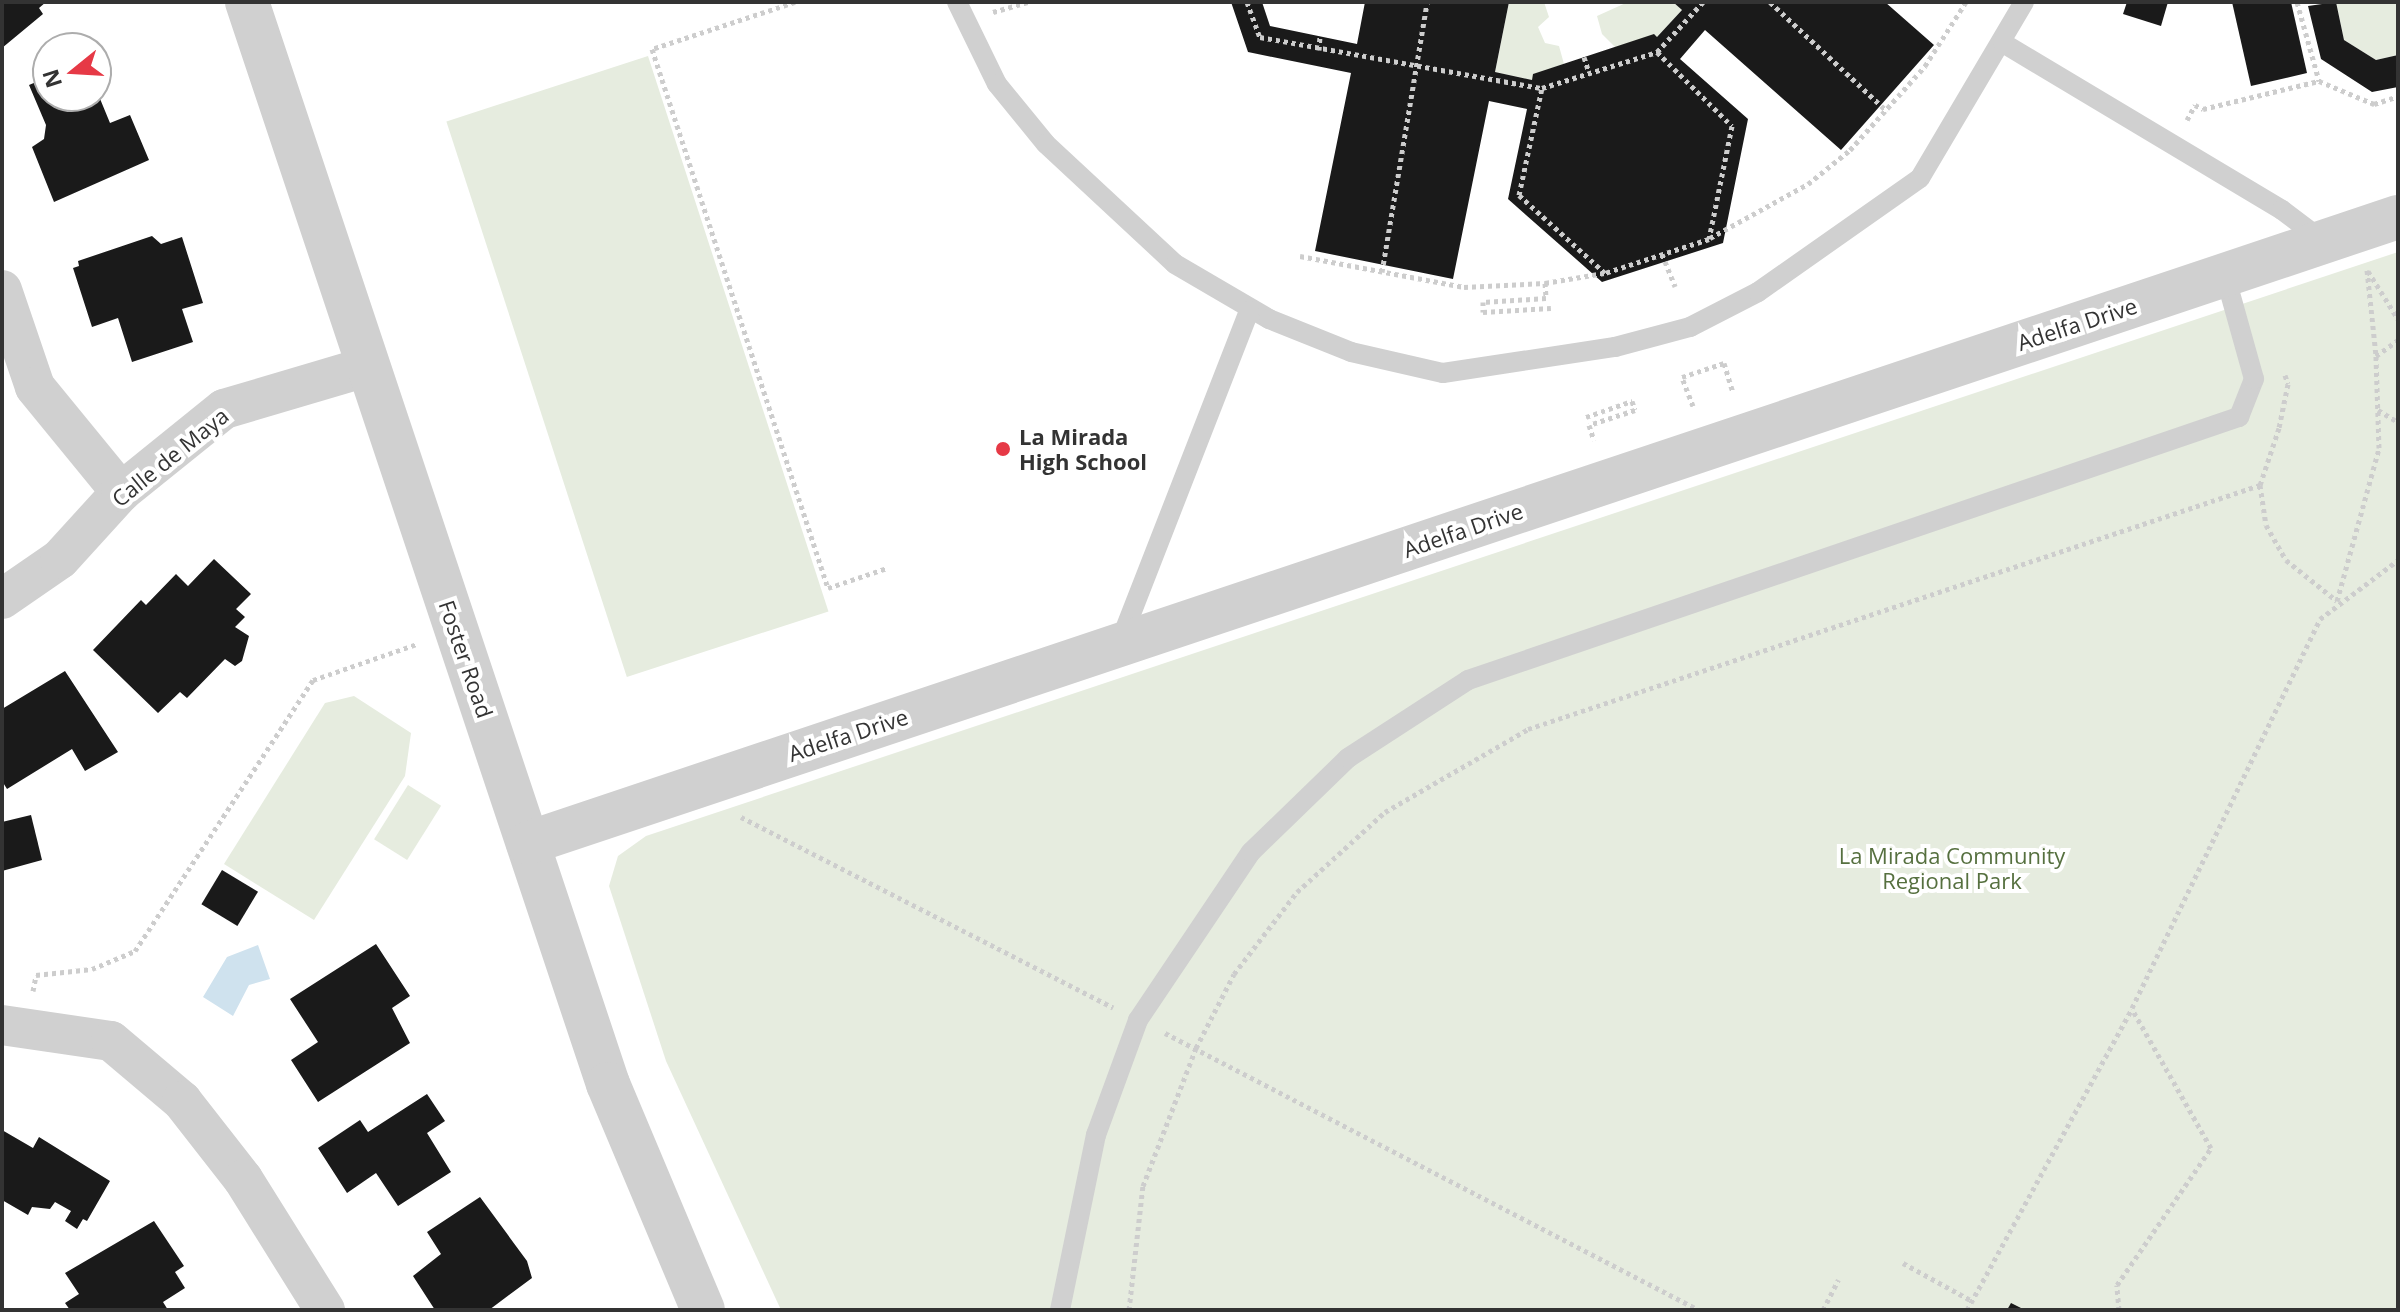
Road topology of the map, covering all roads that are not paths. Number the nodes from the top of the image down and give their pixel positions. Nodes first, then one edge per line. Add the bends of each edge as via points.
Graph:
1 (247, 2) edge
2 (957, 2) edge
3 (2024, 2) edge
4 (2003, 43) junction
5 (2398, 217) edge
6 (2324, 241) junction
7 (2225, 275) junction
8 (2, 290) edge
9 (1249, 311) junction
10 (366, 367) junction
11 (121, 492) junction
12 (2, 599) edge
13 (1118, 645) junction
14 (528, 843) junction
15 (14, 1027) edge
16 (325, 1310) edge
17 (703, 1310) edge
18 (1060, 1310) edge

1 - 10 street, Foster Road
2 - 9 lane via 997,84 1046,144 1150,243
3 - 4 lane
4 - 6 lane via 2282,210
4 - 9 lane via 1920,178 1758,292 1690,327 1567,358 1443,373 1351,352
5 - 6 street, Adelfa Drive
6 - 7 street, Adelfa Drive
7 - 13 street, Adelfa Drive
7 - 18 lane via 2254,379 2239,417 1468,680 1348,758 1251,852 1138,1020 1096,1135
8 - 11 street via 35,387
9 - 13 lane
10 - 11 street, Calle de Maya via 224,409
10 - 14 street, Foster Road
11 - 12 street, Calle de Maya via 60,559
13 - 14 street, Adelfa Drive
14 - 17 street, Foster Road via 608,1084
15 - 16 street via 111,1041 182,1101 243,1179

